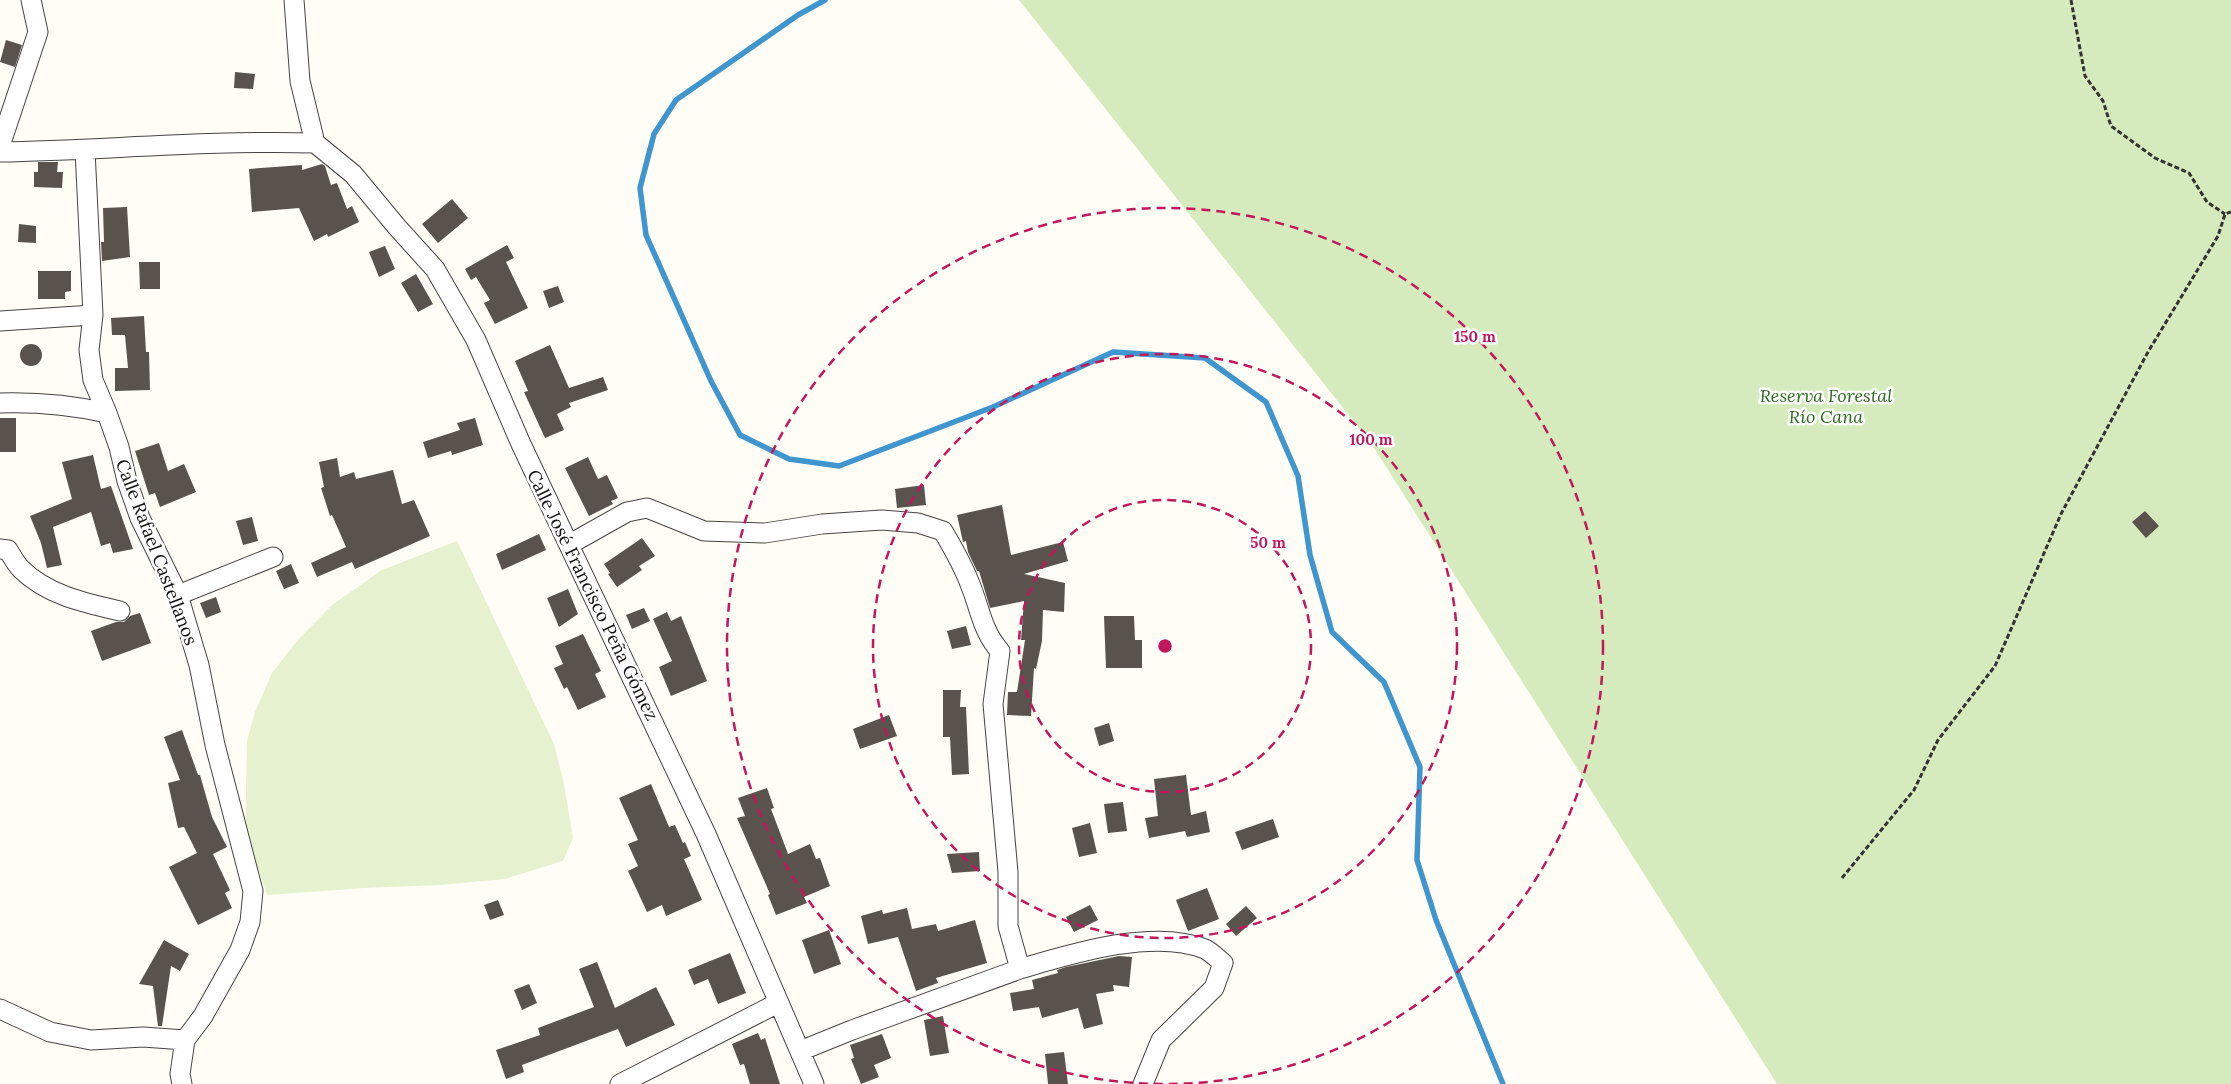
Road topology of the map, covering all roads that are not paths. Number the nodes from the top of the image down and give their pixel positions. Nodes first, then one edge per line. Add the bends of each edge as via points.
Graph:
1 (31, 0) edge
2 (294, 0) edge
3 (316, 143) junction
4 (0, 146) edge
5 (85, 150) junction
6 (0, 152) edge
7 (93, 316) junction
8 (0, 321) edge
9 (0, 403) edge
10 (107, 413) junction
11 (570, 544) junction
12 (0, 549) edge
13 (273, 557) dead end
14 (178, 595) junction
15 (120, 611) dead end
16 (1020, 969) junction
17 (778, 1003) junction
18 (0, 1008) edge
19 (185, 1040) junction
20 (800, 1051) junction
21 (182, 1084) edge
22 (620, 1084) edge
23 (814, 1084) edge
24 (1143, 1084) edge

1 - 4 street via 38,32
2 - 3 street via 300,81
3 - 5 street via 252,141
3 - 11 street, Calle José Francisco Peña Gómez via 353,174 435,269 476,340 521,444
5 - 6 street
5 - 7 street, Calle Rafael Castellanos
7 - 8 street
7 - 10 street, Calle Rafael Castellanos via 88,350 93,380
9 - 10 street via 77,406
10 - 14 street, Calle Rafael Castellanos via 140,518
11 - 16 street via 627,512 648,508 704,531 765,533 822,524 882,520 918,523 943,531 957,553 988,638 1000,651 993,704 1008,872 1008,926
11 - 17 street, Calle José Francisco Peña Gómez via 706,834
12 - 15 street via 8,550 20,569 44,587 76,600
13 - 14 street
14 - 19 street, Calle Rafael Castellanos via 199,665 215,745 253,891 250,922 240,950 203,1016
16 - 20 street
16 - 24 street via 1116,944 1172,942 1205,949 1223,963 1214,988 1162,1040
17 - 20 street, Calle José Francisco Peña Gómez
17 - 22 street
18 - 19 street via 50,1032 91,1040 143,1037
19 - 21 street, Calle Rafael Castellanos via 180,1074
20 - 23 street, Calle José Francisco Peña Gómez

